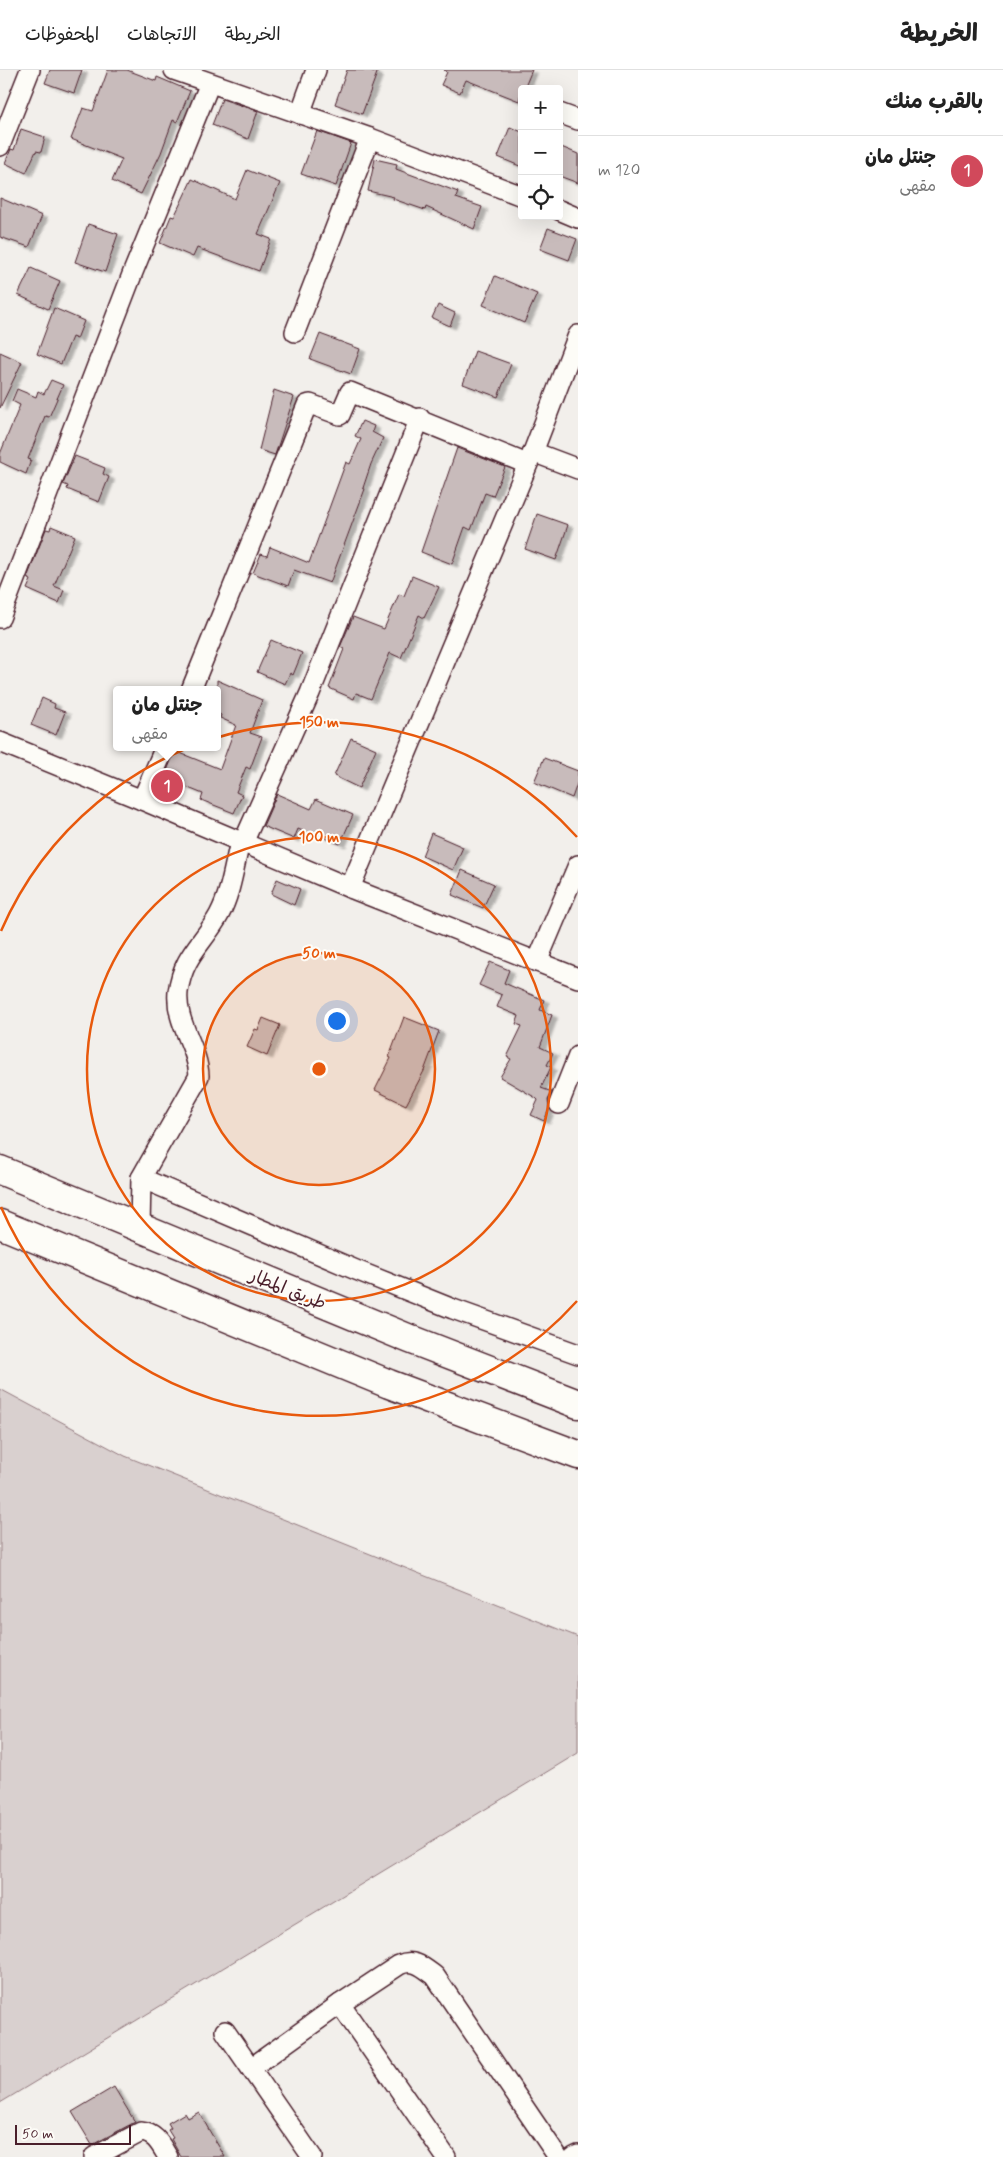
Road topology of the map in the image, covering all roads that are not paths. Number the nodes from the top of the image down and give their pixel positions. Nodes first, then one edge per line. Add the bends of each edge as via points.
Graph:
1 (30, 70) edge
2 (174, 70) edge
3 (316, 70) edge
4 (210, 83) junction
5 (300, 114) junction
6 (563, 114) edge
7 (578, 120) edge
8 (370, 138) junction
9 (0, 146) edge
10 (518, 194) edge
11 (563, 212) edge
12 (578, 218) edge
13 (295, 332) dead end
14 (578, 335) edge
15 (420, 418) junction
16 (530, 458) junction
17 (578, 469) edge
18 (0, 618) edge
19 (193, 686) edge
20 (0, 742) edge
21 (163, 751) edge
22 (142, 800) junction
23 (241, 842) junction
24 (578, 865) edge
25 (350, 888) junction
26 (538, 962) junction
27 (578, 978) edge
28 (578, 1056) edge
29 (559, 1104) dead end
30 (0, 1170) edge
31 (141, 1178) junction
32 (0, 1224) edge
33 (140, 1228) junction
34 (578, 1354) edge
35 (578, 1404) edge
36 (578, 1455) edge
37 (340, 2004) junction
38 (225, 2031) dead end
39 (251, 2068) junction
40 (578, 2155) edge
41 (94, 2157) edge
42 (168, 2157) edge
43 (312, 2157) edge
44 (446, 2157) edge
45 (558, 2157) edge
46 (574, 2157) edge

1 - 9 street
2 - 4 street
3 - 5 street
4 - 5 street
4 - 18 street via 133,272
5 - 8 street
6 - 7 street
8 - 10 street
8 - 13 street
11 - 12 street
14 - 16 street
15 - 16 street
15 - 19 street via 350,392 340,415 307,405
15 - 23 street via 310,692
16 - 17 street
16 - 25 street
20 - 22 street
21 - 22 street
22 - 23 street
23 - 25 street
23 - 31 street via 226,901 190,955 178,994 181,1020 199,1062 199,1076
24 - 26 street
25 - 26 street
26 - 27 street
28 - 29 street
30 - 33 highway, طريق المطار
31 - 33 street
31 - 34 street via 453,1309
32 - 36 highway via 389,1384
33 - 35 highway, طريق المطار
37 - 39 street
37 - 44 street
37 - 45 street via 406,1962 422,1965 435,1976
38 - 39 street
39 - 43 street
40 - 46 street
41 - 42 street via 141,2132 149,2132 155,2137

